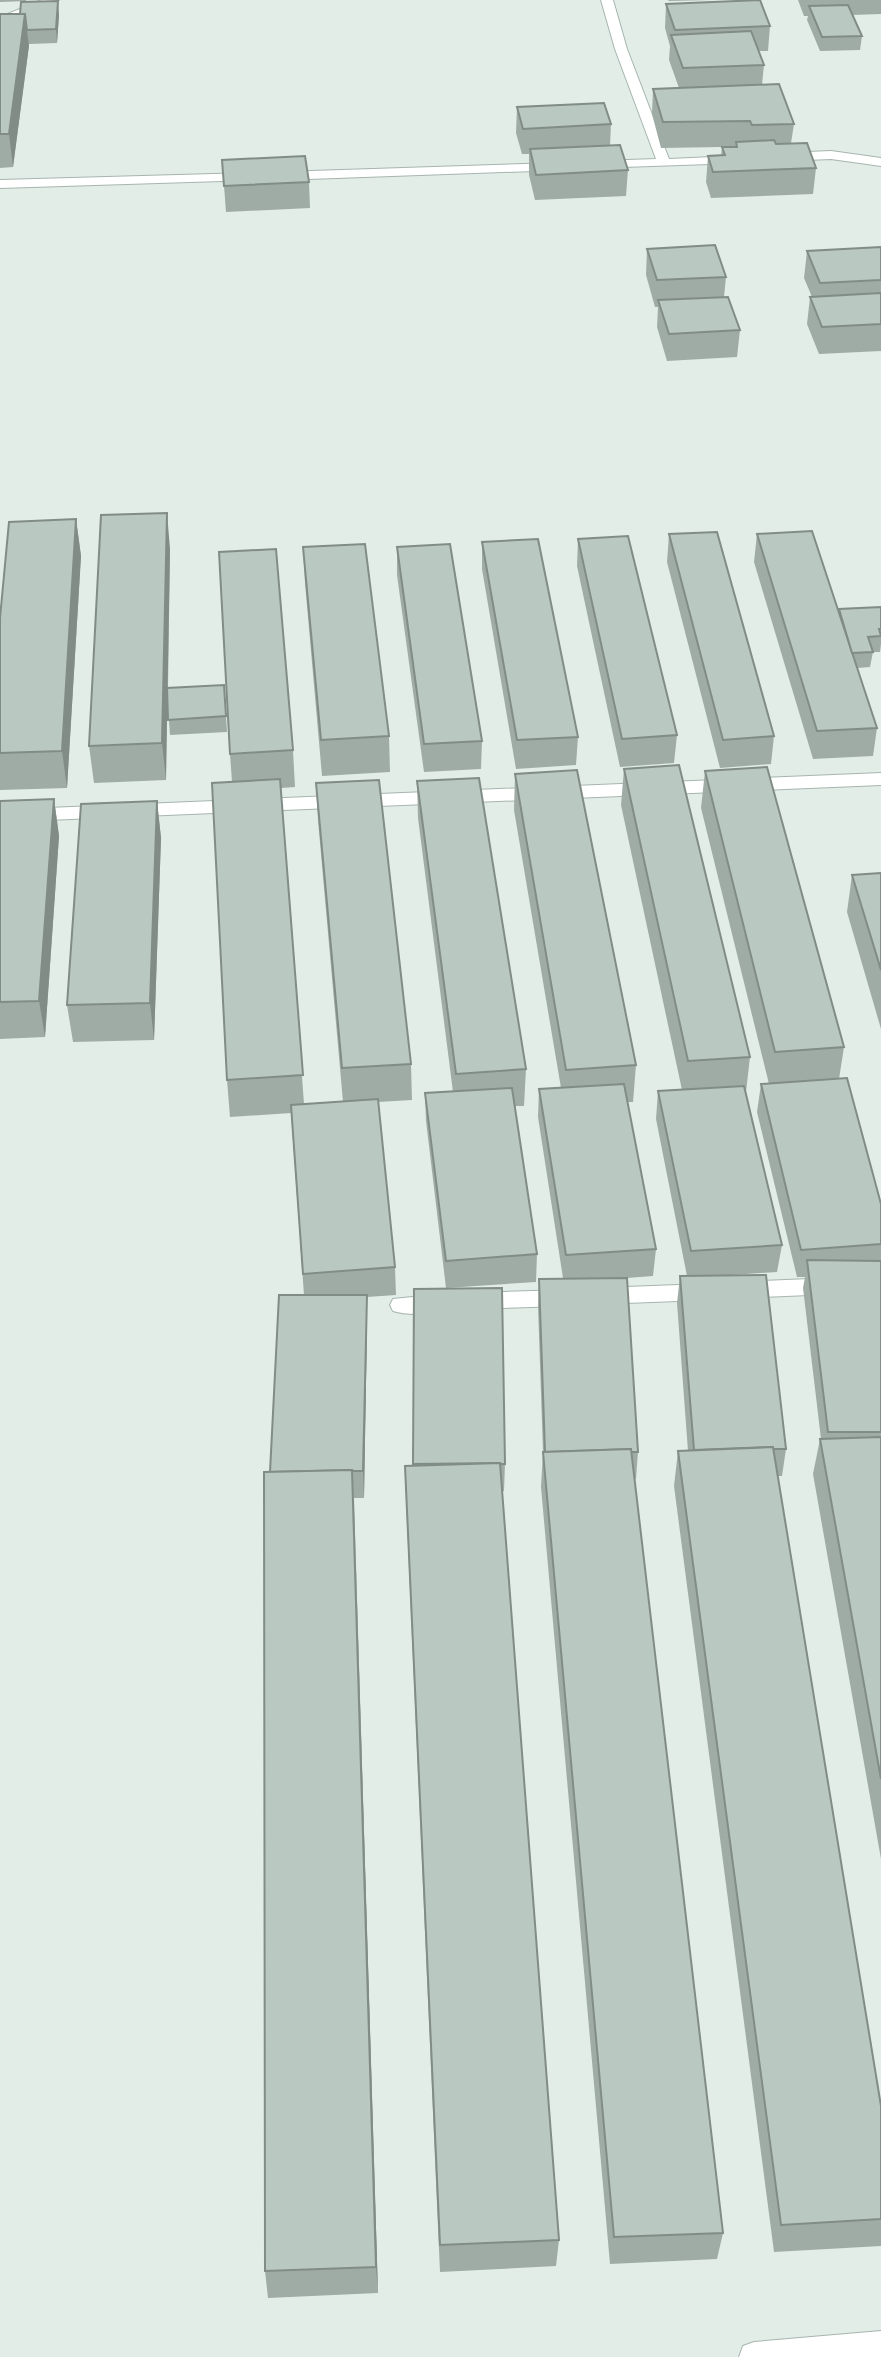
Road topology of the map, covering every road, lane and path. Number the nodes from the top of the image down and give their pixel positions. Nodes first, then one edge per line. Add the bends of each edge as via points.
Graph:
1 (53, 0) edge
2 (607, 0) edge
3 (0, 22) edge
4 (775, 158) edge
5 (747, 159) edge
6 (881, 162) edge
7 (664, 163) junction
8 (0, 184) edge
9 (881, 779) edge
10 (0, 816) edge
11 (881, 1284) edge
12 (401, 1304) dead end
13 (881, 2346) edge
14 (754, 2357) edge

1 - 3 street
2 - 7 street
4 - 6 street via 831,155
5 - 7 street
7 - 8 street
9 - 10 street
11 - 12 street
13 - 14 street

